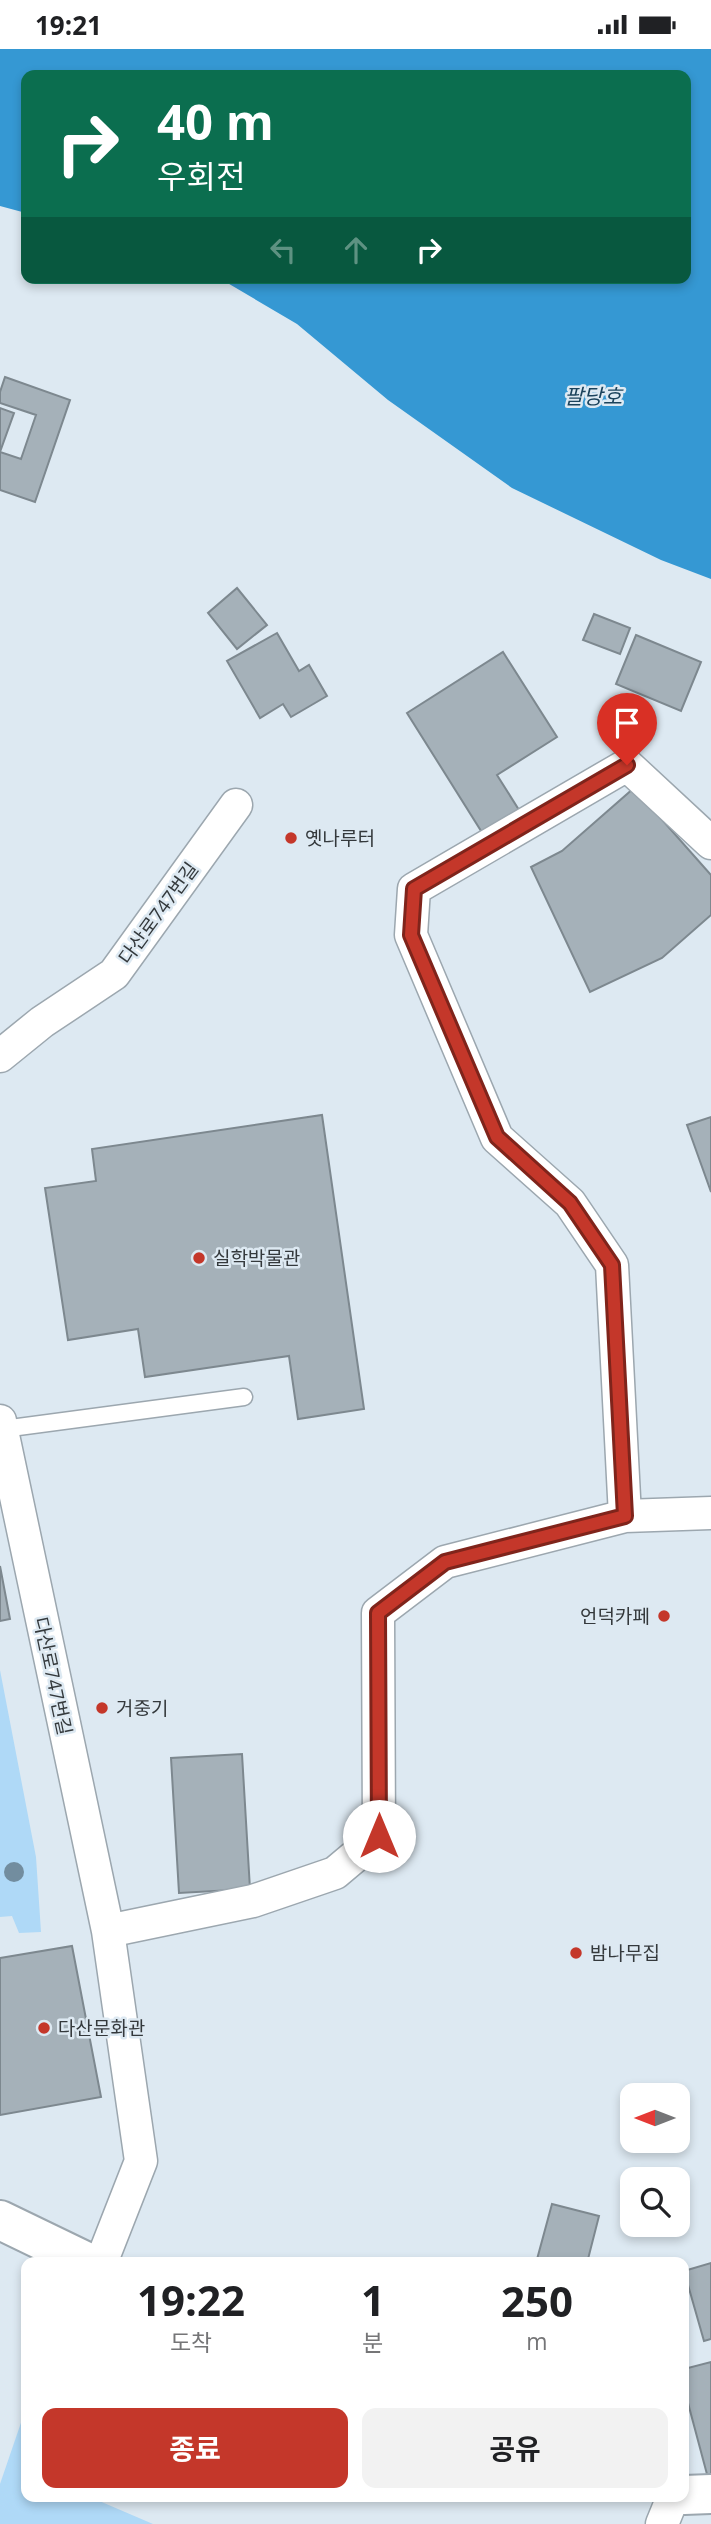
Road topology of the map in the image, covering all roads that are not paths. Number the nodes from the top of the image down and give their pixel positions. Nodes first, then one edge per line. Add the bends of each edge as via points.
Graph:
1 (236, 805) dead end
2 (711, 843) edge
3 (0, 1056) edge
4 (244, 1397) dead end
5 (1, 1425) edge
6 (711, 1513) edge
7 (625, 1516) junction
8 (108, 1931) junction
9 (0, 2220) edge
10 (77, 2257) edge
11 (103, 2257) edge
12 (711, 2494) edge
13 (689, 2495) edge
14 (671, 2502) edge
15 (662, 2524) edge

1 - 3 street, 다산로747번길 via 114,974
2 - 7 street via 627,765 414,889 411,935 497,1137 570,1203 612,1265
4 - 5 lane
5 - 8 street, 다산로747번길
6 - 7 street
7 - 8 street via 445,1562 378,1613 379,1836 335,1873 264,1897
8 - 11 street, 다산로747번길 via 141,2161
9 - 10 street
12 - 13 street
14 - 15 street

